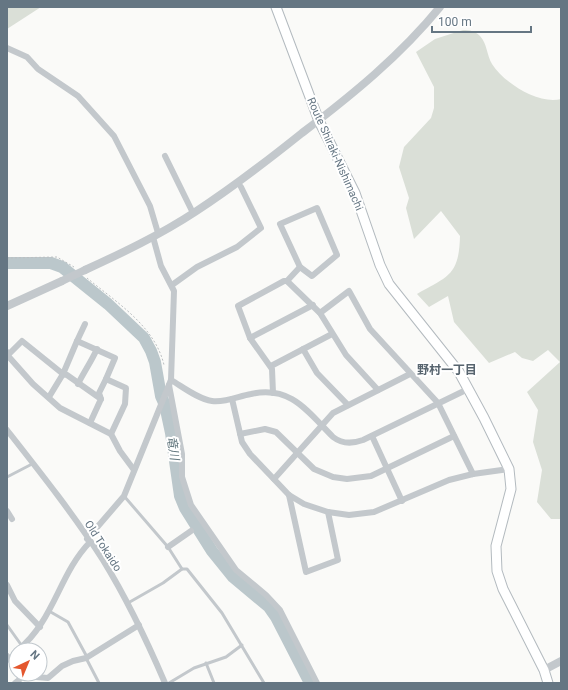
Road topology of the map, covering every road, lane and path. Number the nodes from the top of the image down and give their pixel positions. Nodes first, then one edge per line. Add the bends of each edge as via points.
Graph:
1 (276, 7) edge
2 (440, 7) edge
3 (7, 48) edge
4 (319, 121) junction
5 (165, 156) dead end
6 (241, 186) dead end
7 (193, 213) junction
8 (155, 235) junction
9 (7, 258) edge
10 (300, 267) junction
11 (83, 272) junction
12 (287, 281) junction
13 (172, 285) junction
14 (312, 305) junction
15 (7, 306) edge
16 (320, 313) junction
17 (86, 324) dead end
18 (332, 334) junction
19 (250, 338) junction
20 (77, 341) junction
21 (97, 349) junction
22 (303, 349) junction
23 (8, 353) edge
24 (164, 364) dead end
25 (271, 366) junction
26 (63, 374) junction
27 (410, 374) junction
28 (106, 379) junction
29 (78, 384) junction
30 (169, 385) junction
31 (468, 388) junction
32 (378, 390) junction
33 (273, 393) junction
34 (49, 397) junction
35 (101, 399) junction
36 (232, 399) junction
37 (438, 403) junction
38 (348, 405) junction
39 (90, 423) junction
40 (322, 426) junction
41 (7, 430) edge
42 (111, 434) junction
43 (240, 434) junction
44 (372, 436) junction
45 (454, 436) junction
46 (298, 453) junction
47 (34, 463) junction
48 (387, 469) junction
49 (509, 469) junction
50 (134, 470) junction
51 (473, 474) junction
52 (7, 477) edge
53 (274, 479) junction
54 (289, 495) junction
55 (124, 496) junction
56 (402, 501) junction
57 (7, 511) edge
58 (328, 512) junction
59 (12, 519) dead end
60 (190, 530) dead end
61 (89, 540) junction
62 (168, 547) junction
63 (182, 569) junction
64 (7, 585) edge
65 (127, 603) junction
66 (49, 611) junction
67 (7, 624) edge
68 (139, 625) junction
69 (40, 627) junction
70 (16, 642) edge
71 (26, 642) edge
72 (242, 645) junction
73 (87, 657) junction
74 (561, 661) edge
75 (206, 663) junction
76 (544, 670) junction
77 (48, 678) edge
78 (99, 683) edge
79 (166, 683) edge
80 (169, 683) edge
81 (214, 683) edge
82 (264, 683) edge
83 (317, 683) edge
84 (548, 683) edge

1 - 4 main road, Route Shiraki-Nishimachi
2 - 4 street via 395,56 355,93
3 - 8 street via 26,57 38,69 78,96 114,136 150,206
4 - 7 street via 249,175
4 - 31 main road, Route Shiraki-Nishimachi via 355,193 389,284 401,302 451,359
5 - 7 street
6 - 13 street via 261,228 237,247 197,267
7 - 8 street
8 - 11 street
8 - 13 street via 161,266
9 - 11 path via 58,257
10 - 10 street via 312,276 337,255 317,208 280,224
10 - 12 street
11 - 15 street, bridge
11 - 24 path via 151,335 159,346
12 - 14 street
12 - 19 street via 238,306
13 - 30 street via 175,301
14 - 16 street
14 - 19 street
16 - 18 street
16 - 27 street via 349,291 370,329
17 - 20 street
18 - 22 street
18 - 32 street via 346,355
19 - 25 street
20 - 21 street
20 - 26 street
21 - 28 street via 115,358
21 - 29 street
22 - 25 street
22 - 38 street via 318,373
23 - 26 street via 22,341
23 - 34 street via 33,384
25 - 33 street
26 - 29 street
26 - 34 street
27 - 32 street
27 - 37 street
28 - 35 street via 99,393
28 - 42 street via 126,388 125,404
29 - 35 street
30 - 36 street via 206,400
30 - 50 street
30 - 83 street via 182,454 182,477 191,505 236,570 275,604
31 - 37 street
31 - 49 main road, Route Shiraki-Nishimachi
32 - 38 street
33 - 36 street via 254,393
33 - 40 street via 297,401
34 - 39 street via 60,408
35 - 39 street
36 - 43 street
37 - 44 street
37 - 45 street
38 - 40 street via 333,413
39 - 42 street
40 - 44 street via 332,437 342,442 355,443
40 - 46 street
41 - 47 street, Old Tokaido
42 - 50 street
43 - 46 street via 270,430 280,435
43 - 53 street via 250,454
44 - 48 street
45 - 48 street
45 - 51 street
46 - 48 street via 314,469 333,477 361,478
46 - 53 street
47 - 52 lane
47 - 61 street, Old Tokaido
48 - 56 street
49 - 51 street
49 - 76 main road, Route Shiraki-Nishimachi via 511,489 496,546 497,572
50 - 55 street
51 - 56 street via 429,487
53 - 54 street
54 - 58 street via 304,504
54 - 58 street via 306,572 338,560
55 - 61 street
55 - 62 lane
56 - 58 street via 367,514
57 - 59 street
60 - 62 street
61 - 65 street, Old Tokaido
61 - 66 street
62 - 63 lane
63 - 65 lane
63 - 72 lane via 187,569 202,587
64 - 69 street via 15,601
65 - 68 street, Old Tokaido
66 - 69 street
66 - 73 lane via 68,622
67 - 70 lane
68 - 73 street via 114,638
68 - 79 street, Old Tokaido
69 - 71 street
72 - 75 lane via 226,657
72 - 82 lane
73 - 77 street via 68,663
73 - 78 lane
74 - 76 street
75 - 80 lane
75 - 81 lane
76 - 84 main road, Route Shiraki-Nishimachi

